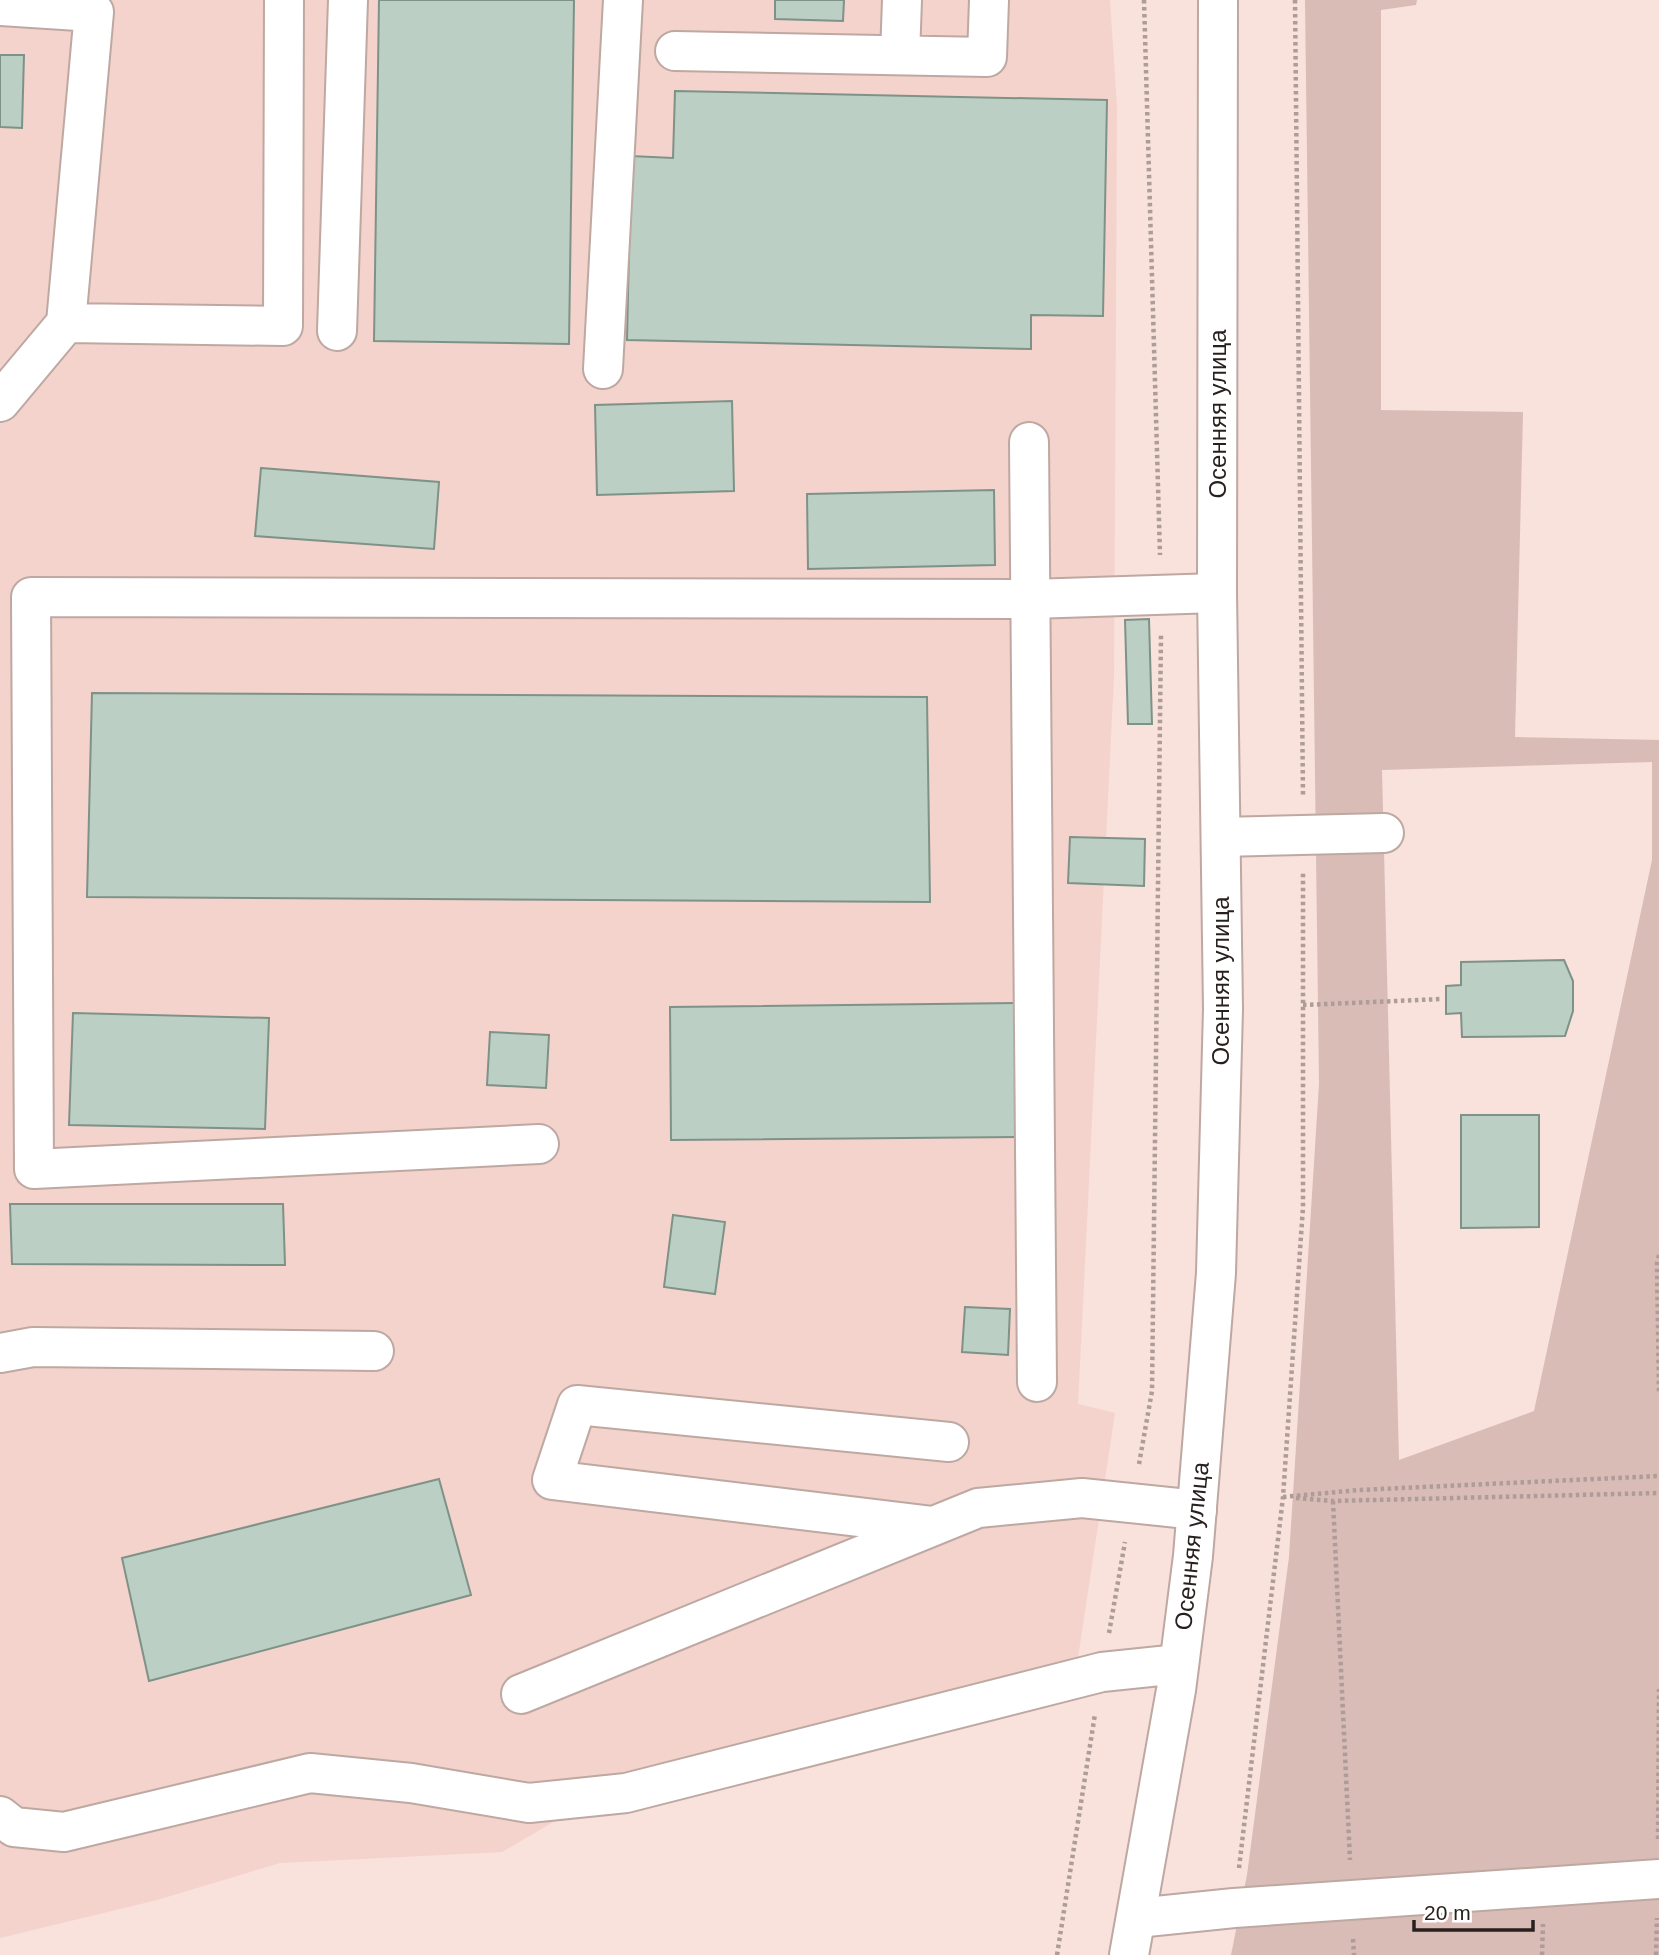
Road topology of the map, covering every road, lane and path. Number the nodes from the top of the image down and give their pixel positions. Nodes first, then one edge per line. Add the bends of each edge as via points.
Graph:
1 (284, 0) edge
2 (348, 0) edge
3 (623, 0) edge
4 (902, 0) edge
5 (989, 0) edge
6 (1144, 0) edge
7 (1219, 0) edge
8 (1295, 0) edge
9 (0, 6) edge
10 (675, 51) dead end
11 (900, 55) junction
12 (66, 323) junction
13 (337, 331) dead end
14 (603, 369) dead end
15 (0, 402) edge
16 (1029, 442) dead end
17 (1217, 593) junction
18 (1161, 594) junction
19 (1031, 599) junction
20 (1384, 832) dead end
21 (1303, 836) junction
22 (1221, 837) junction
23 (1442, 999) dead end
24 (1303, 1005) junction
25 (539, 1144) dead end
26 (1659, 1255) edge
27 (374, 1351) dead end
28 (0, 1353) edge
29 (1037, 1382) dead end
30 (1659, 1392) edge
31 (949, 1442) dead end
32 (1659, 1476) edge
33 (1659, 1493) edge
34 (1283, 1497) junction
35 (1333, 1501) junction
36 (1132, 1502) junction
37 (1197, 1510) junction
38 (933, 1526) junction
39 (1179, 1664) junction
40 (1102, 1672) junction
41 (1659, 1689) edge
42 (522, 1694) dead end
43 (0, 1816) edge
44 (1658, 1879) edge
45 (1352, 1900) junction
46 (1234, 1908) junction
47 (1127, 1941) edge
48 (1057, 1955) edge
49 (1354, 1955) edge
50 (1656, 1955) edge

1 - 12 main road via 283,326
2 - 13 main road
3 - 14 main road
4 - 11 main road
5 - 11 main road via 987,57
6 - 18 path
7 - 17 main road, Осенняя улица
8 - 21 path
9 - 12 main road via 94,12
10 - 11 main road
12 - 15 main road
16 - 19 main road
17 - 18 main road
17 - 22 main road, Осенняя улица
18 - 19 main road
18 - 36 path via 1152,1391
19 - 25 main road via 31,597 34,1169
19 - 29 main road
20 - 21 main road
21 - 22 main road
21 - 24 path
22 - 37 main road, Осенняя улица via 1223,1009 1216,1272
23 - 24 path
24 - 34 path via 1303,1207
26 - 30 path
27 - 28 main road via 33,1348
31 - 38 main road via 577,1405 552,1480
32 - 34 path
33 - 35 path
34 - 35 path
34 - 46 path
35 - 45 path
36 - 37 main road
36 - 38 main road via 1082,1497 978,1508
36 - 40 path
37 - 39 main road, Осенняя улица
38 - 42 main road
39 - 40 main road
39 - 47 main road, Осенняя улица via 1161,1787
40 - 43 main road via 626,1793 529,1803 411,1783 310,1773 64,1832 14,1827
40 - 48 path
41 - 44 path
44 - 45 main road
44 - 50 path
45 - 46 main road
45 - 49 path
46 - 47 main road

